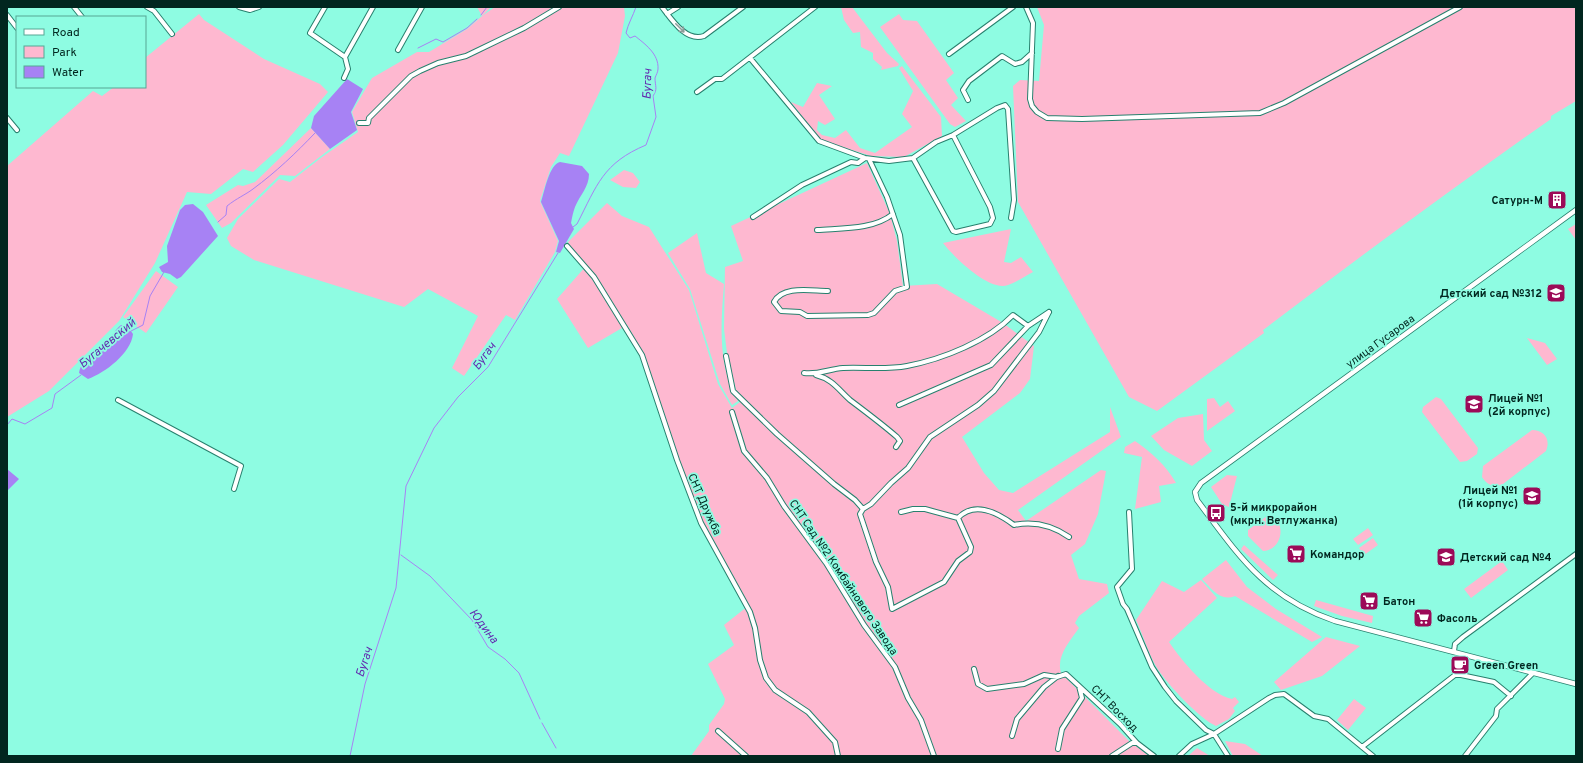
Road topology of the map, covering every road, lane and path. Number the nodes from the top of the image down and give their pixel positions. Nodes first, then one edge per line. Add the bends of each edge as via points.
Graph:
1 (74, 7) edge
2 (147, 7) edge
3 (238, 7) edge
4 (258, 7) edge
5 (325, 7) edge
6 (373, 7) edge
7 (422, 7) edge
8 (559, 7) edge
9 (662, 7) edge
10 (678, 7) edge
11 (743, 7) edge
12 (815, 7) edge
13 (1013, 7) edge
14 (1026, 7) edge
15 (1460, 7) edge
16 (667, 14) junction
17 (7, 15) edge
18 (81, 16) edge
19 (16, 27) edge
20 (172, 34) dead end
21 (398, 50) dead end
22 (1032, 52) junction
23 (948, 54) dead end
24 (346, 57) junction
25 (750, 58) junction
26 (344, 78) dead end
27 (697, 92) dead end
28 (968, 100) dead end
29 (7, 118) edge
30 (359, 123) dead end
31 (16, 130) dead end
32 (953, 135) junction
33 (867, 158) junction
34 (913, 158) junction
35 (1576, 210) edge
36 (893, 214) junction
37 (753, 217) dead end
38 (1011, 218) dead end
39 (817, 230) dead end
40 (567, 246) dead end
41 (828, 291) dead end
42 (1028, 326) junction
43 (726, 356) dead end
44 (804, 373) dead end
45 (815, 375) junction
46 (118, 400) dead end
47 (899, 405) dead end
48 (732, 412) dead end
49 (896, 447) dead end
50 (234, 489) dead end
51 (863, 509) junction
52 (901, 512) dead end
53 (1128, 512) dead end
54 (958, 518) junction
55 (1069, 537) dead end
56 (1576, 554) edge
57 (1454, 651) junction
58 (974, 669) dead end
59 (1534, 673) junction
60 (1058, 677) junction
61 (1576, 684) edge
62 (1079, 686) junction
63 (1511, 696) junction
64 (718, 731) dead end
65 (1214, 734) junction
66 (1012, 736) dead end
67 (1137, 743) junction
68 (1362, 747) junction
69 (1058, 749) dead end
70 (746, 756) edge
71 (838, 756) edge
72 (934, 756) edge
73 (1112, 756) edge
74 (1154, 756) edge
75 (1179, 756) edge
76 (1228, 756) edge
77 (1373, 756) edge
78 (1465, 756) edge

1 - 18 street
2 - 20 street via 154,11
3 - 4 street via 250,10
5 - 24 street via 310,33
6 - 24 street
7 - 21 street
8 - 30 street via 524,28 466,56 438,63 411,76 369,118 368,123
9 - 16 street
10 - 16 street
16 -> 11 street via 689,36 698,38
12 - 25 street
13 - 23 street
14 - 22 street via 1033,23
15 - 22 street via 1284,103 1260,113 1047,118 1037,112 1030,100
17 - 19 street
22 - 28 street via 1022,62 1015,64 1002,56 969,81 963,90
24 - 26 street via 348,69
25 - 27 street via 722,79 715,79
25 - 33 street via 819,141
29 - 31 street
32 - 34 street via 936,142
32 - 34 street via 987,201 992,222 968,230 953,230
32 - 38 street via 997,108 1005,105 1008,109 1014,200
33 - 34 street via 889,161
33 - 36 street
33 - 37 street via 858,163 851,162 802,185
35 - 57 street, улица Гусарова via 1264,436 1195,492 1197,500 1244,563 1296,604 1335,621
36 - 39 street via 883,222
36 - 41 street via 900,235 906,287 895,291 874,313 868,315 807,316 800,312 781,311 774,302 777,296 786,292
40 - 71 street, СНТ Дружба via 594,277 642,355 701,523 750,612 766,678 775,690 808,712 835,742
42 - 45 street via 1013,315 995,331 974,344 923,362 891,367 830,369
42 - 47 street via 991,365
42 - 51 street via 1049,312 1039,332 994,391 978,405 930,437 908,468
43 - 51 street via 733,391 777,434
44 - 45 street
45 - 49 street via 825,377 834,383 897,437 900,441
46 - 50 street via 241,466
48 - 72 street, СНТ Сад №2 Комбайнового Завода via 744,451 767,478 784,506 826,563 864,625 895,666 908,698 921,720
51 - 54 street, СНТ Сад №2 Комбайнового Завода via 860,514 876,562 888,587 892,608 944,582 958,561 970,552 971,548
52 - 54 street via 925,510
53 - 65 street via 1132,569 1117,587 1123,604 1152,667 1165,686 1206,730
54 - 55 street via 969,510 981,509 1001,515 1014,525 1029,522 1059,530
56 - 57 street via 1462,637 1455,644
57 - 59 street
58 - 60 street, СНТ Восход via 978,684 987,689 1024,684 1044,675
59 - 61 street
59 - 63 street
60 - 62 street, СНТ Восход via 1066,674
60 - 66 street via 1044,688 1017,719
62 - 67 street, СНТ Восход
62 - 69 street, СНТ Восход via 1082,698 1062,729
63 - 68 street via 1494,682 1455,675
63 - 78 street via 1497,709 1496,716
64 - 70 street
65 - 68 street via 1269,698 1284,694 1314,716 1328,719
65 - 75 street via 1192,744
65 - 76 street
67 - 73 street, СНТ Восход via 1132,743
67 - 74 street, СНТ Восход
68 - 77 street

